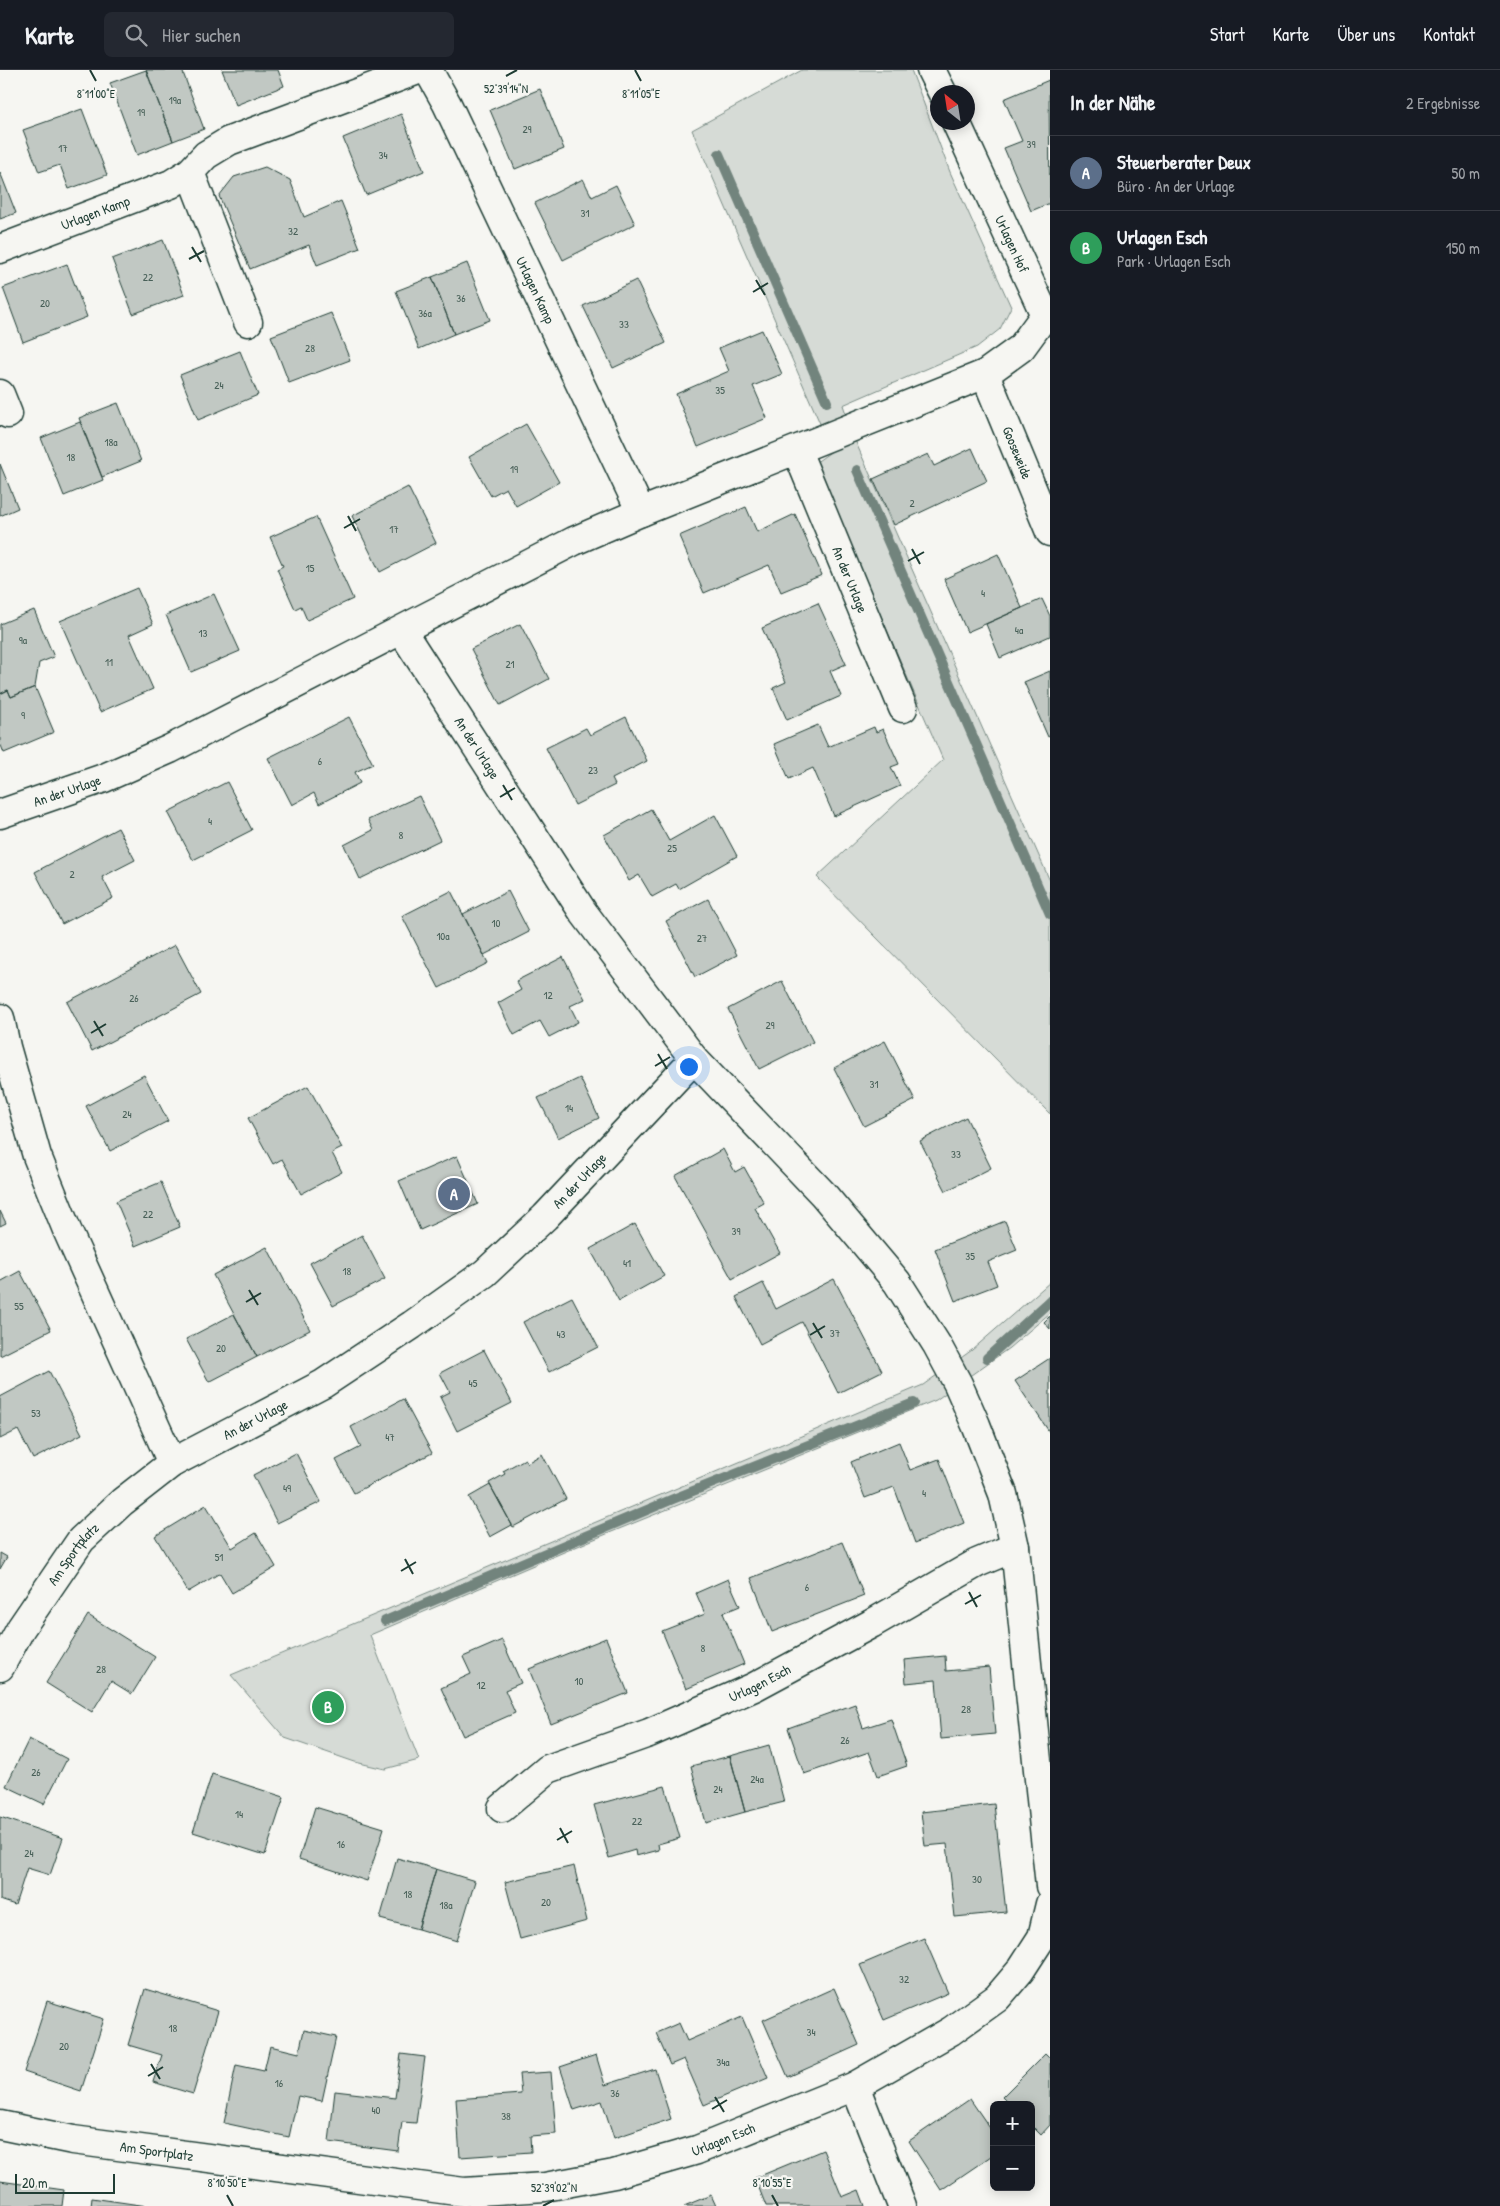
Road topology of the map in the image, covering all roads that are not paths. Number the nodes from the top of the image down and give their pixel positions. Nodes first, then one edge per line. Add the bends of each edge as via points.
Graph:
1 (418, 70) edge
2 (428, 70) edge
3 (931, 70) edge
4 (938, 85) edge
5 (960, 130) edge
6 (190, 172) junction
7 (0, 249) edge
8 (1048, 312) edge
9 (248, 322) dead end
10 (984, 374) junction
11 (797, 451) junction
12 (641, 512) junction
13 (1050, 532) edge
14 (402, 631) junction
15 (904, 708) dead end
16 (0, 814) edge
17 (0, 1018) edge
18 (694, 1059) junction
19 (172, 1463) junction
20 (1015, 1547) junction
21 (0, 1667) edge
22 (502, 1808) dead end
23 (1050, 1886) edge
24 (1050, 1904) edge
25 (856, 2086) junction
26 (0, 2125) edge
27 (314, 2172) joint
28 (902, 2206) edge

1 - 6 street, Urlagen Kamp via 229,142 206,155
2 - 12 street, Urlagen Kamp
3 - 4 street
5 - 8 street, Urlagen Hof
6 - 7 street, Urlagen Kamp via 171,184
6 - 9 street
8 - 10 street, Urlagen Hof via 1021,348
10 - 11 street, An der Urlage
10 - 13 street, Gooseweide
11 - 12 street, An der Urlage
11 - 15 street, An der Urlage
12 - 14 street, An der Urlage via 574,542
14 - 16 street, An der Urlage via 170,749 104,778
14 - 18 street, An der Urlage via 583,912
17 - 19 street via 37,1156
18 - 19 street, An der Urlage via 545,1217 485,1273 323,1384
18 - 20 street, An der Urlage via 823,1194 897,1282 958,1384 1004,1494
19 - 21 street, Am Sportplatz via 122,1502 81,1540 21,1628
20 - 22 street, Urlagen Esch via 977,1563 754,1687 649,1733 548,1769
20 - 23 street
24 - 25 street, Urlagen Esch via 1042,1937 1020,1972 997,1998 951,2031
25 - 27 street, Urlagen Esch via 697,2150 614,2174 545,2187 464,2192
25 - 28 street
26 - 27 street, Am Sportplatz via 73,2140

